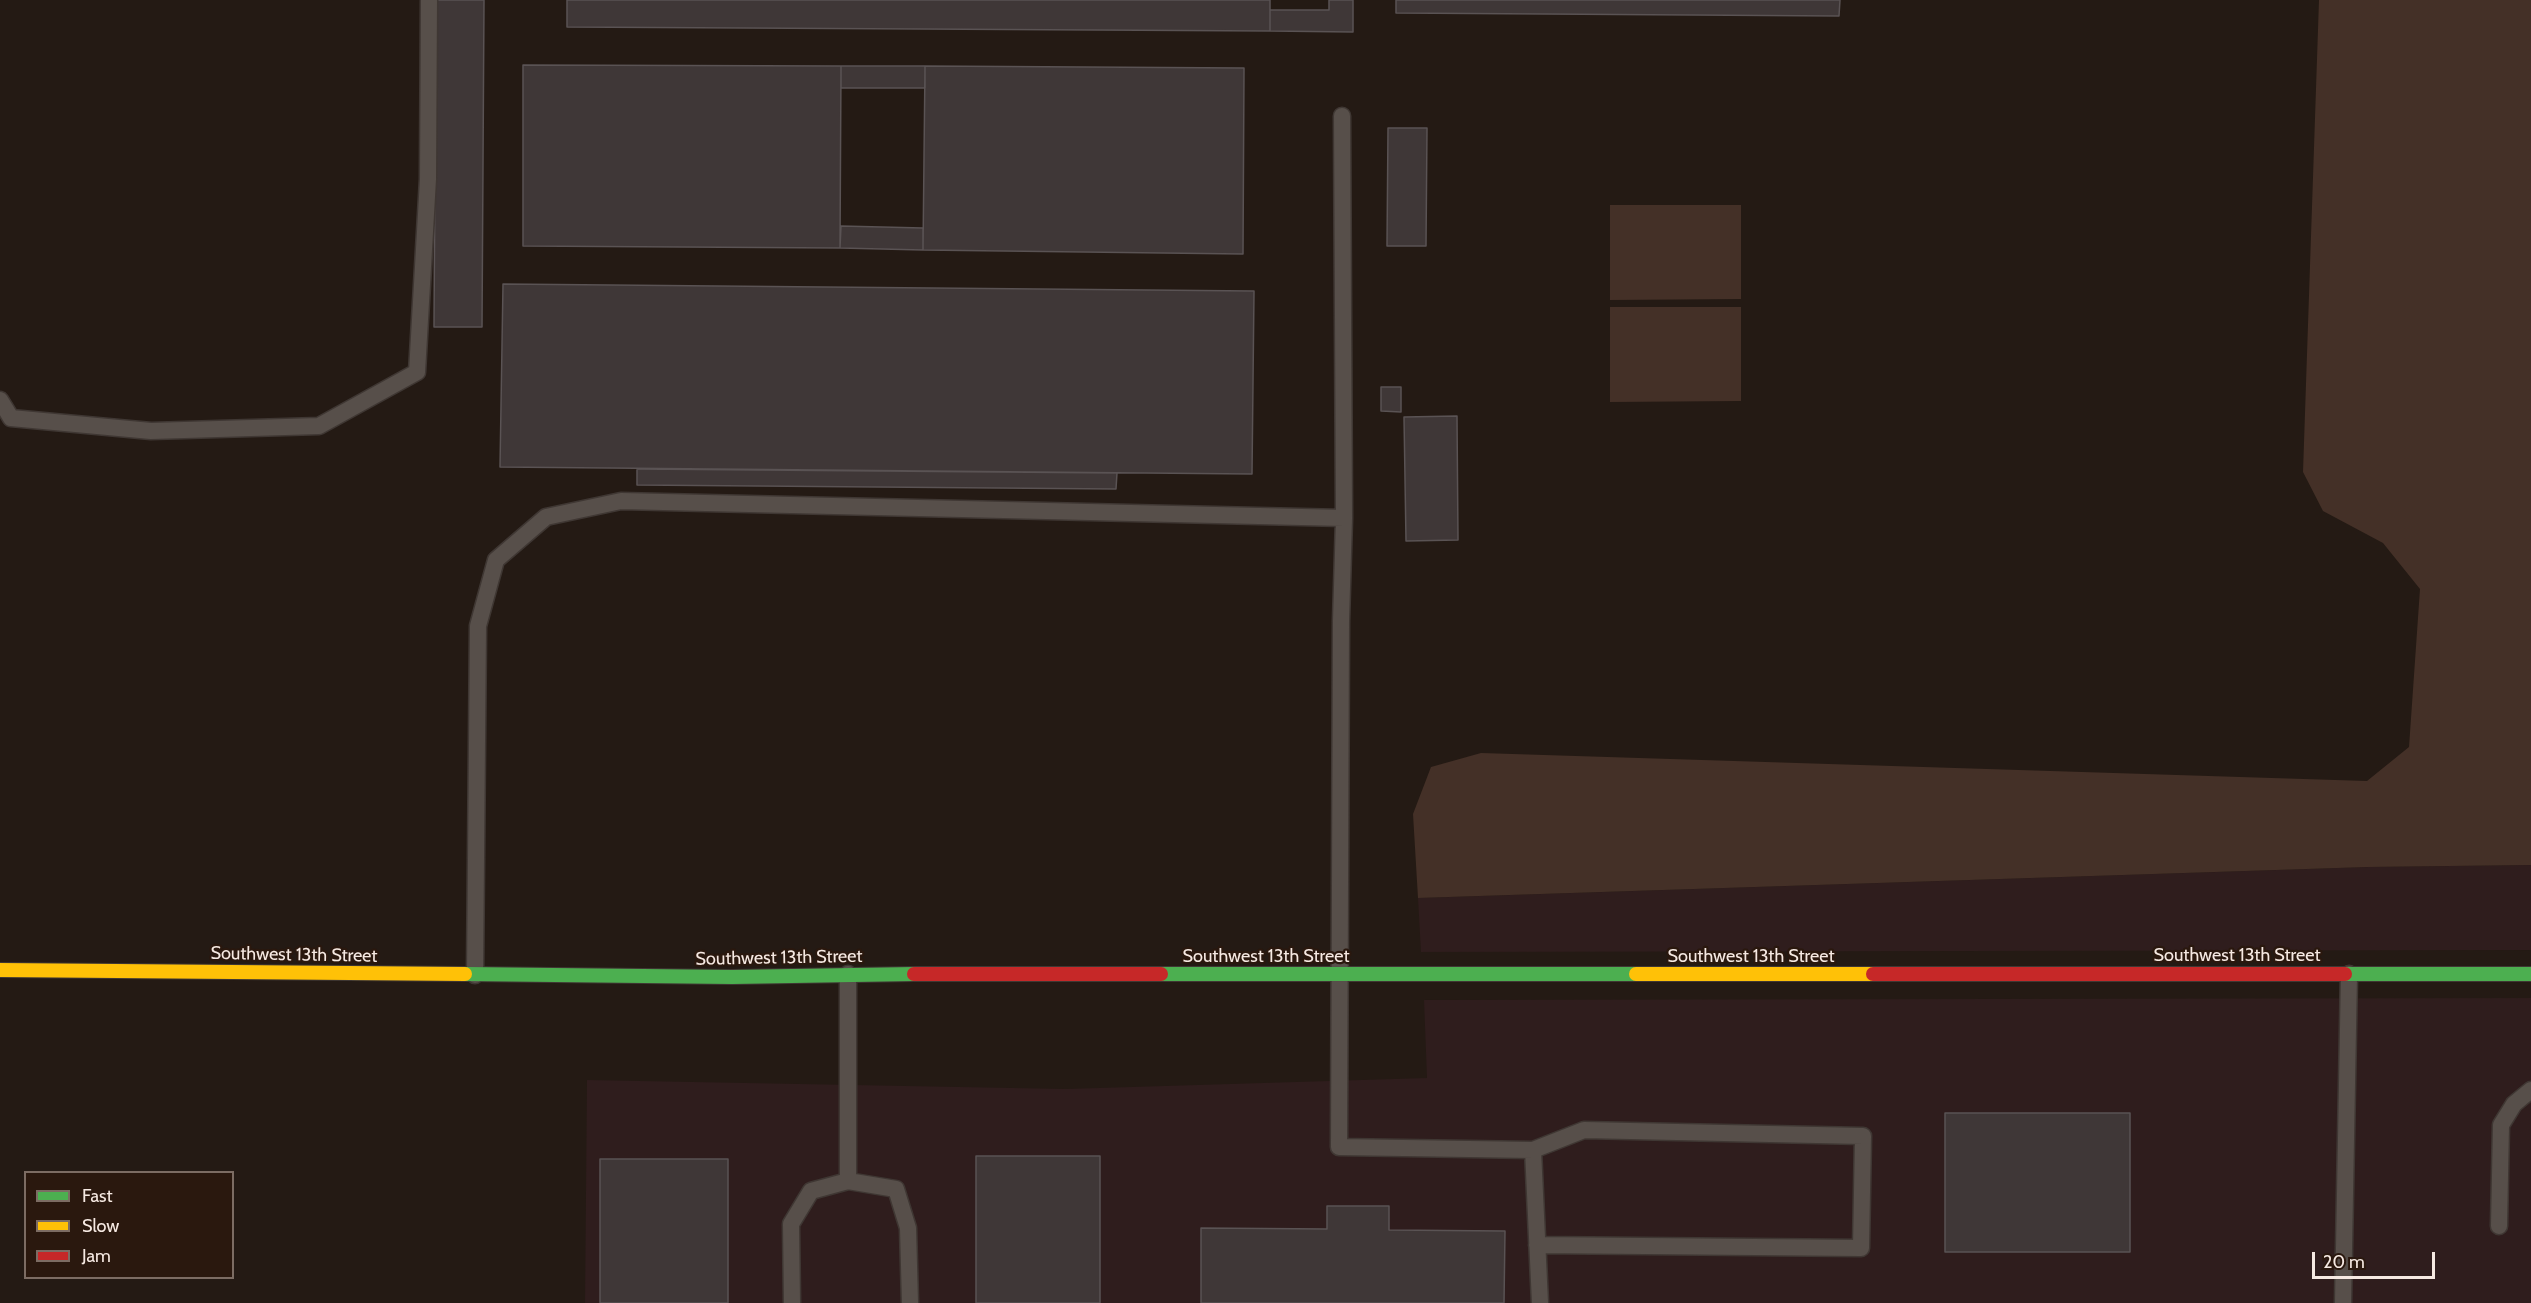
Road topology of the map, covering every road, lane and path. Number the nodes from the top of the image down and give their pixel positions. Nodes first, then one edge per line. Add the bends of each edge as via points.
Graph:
1 (429, 0) edge
2 (1342, 116) dead end
3 (0, 400) edge
4 (1344, 518) junction
5 (0, 970) edge
6 (848, 974) junction
7 (2349, 974) junction
8 (2531, 974) edge
9 (475, 975) junction
10 (1339, 976) junction
11 (2531, 1090) edge
12 (1533, 1150) junction
13 (848, 1181) junction
14 (2499, 1226) dead end
15 (1537, 1245) junction
16 (792, 1303) edge
17 (910, 1303) edge
18 (1540, 1303) edge
19 (2343, 1303) edge

1 - 3 lane via 428,178 417,372 320,426 151,431 10,418
2 - 4 lane
4 - 9 lane via 621,501 546,517 496,560 477,626
4 - 10 lane
5 - 9 street, Southwest 13th Street
6 - 9 street, Southwest 13th Street
6 - 10 street, Southwest 13th Street
6 - 13 lane
7 - 8 street, Southwest 13th Street
7 - 10 street, Southwest 13th Street
7 - 19 lane
10 - 12 lane via 1339,1147
11 - 14 lane via 2514,1104 2501,1125
12 - 15 lane
12 - 15 lane via 1584,1130 1863,1136 1861,1248
13 - 16 lane via 811,1191 791,1224
13 - 17 lane via 896,1189 908,1228
15 - 18 lane

